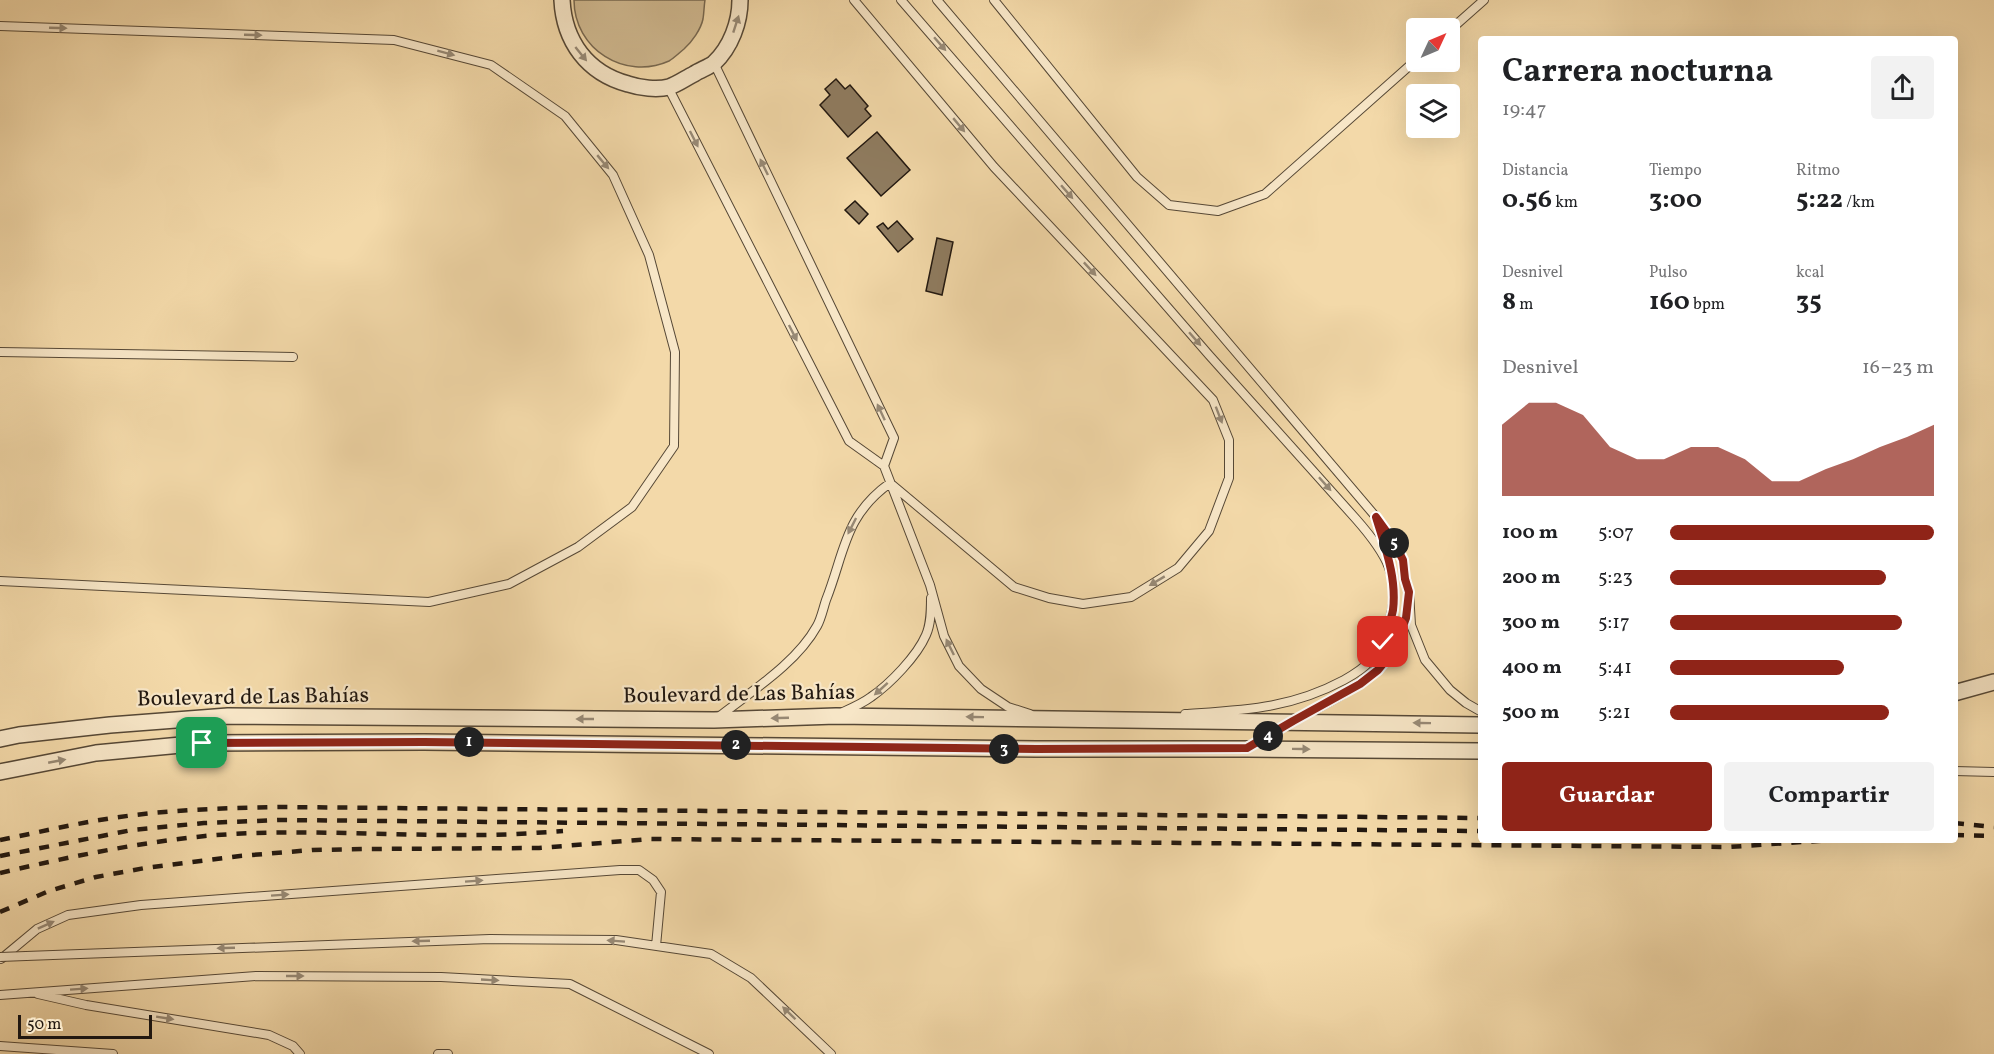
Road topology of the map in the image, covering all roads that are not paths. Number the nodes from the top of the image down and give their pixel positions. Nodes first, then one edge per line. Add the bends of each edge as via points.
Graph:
1 (561, 0) edge
2 (740, 0) edge
3 (854, 0) edge
4 (902, 0) edge
5 (937, 0) edge
6 (994, 0) edge
7 (1484, 0) edge
8 (1460, 21) edge
9 (0, 26) edge
10 (714, 63) junction
11 (1406, 69) edge
12 (668, 87) junction
13 (0, 352) edge
14 (293, 357) dead end
15 (884, 466) junction
16 (890, 483) junction
17 (1376, 517) junction
18 (1392, 573) junction
19 (0, 581) edge
20 (930, 585) junction
21 (1409, 592) junction
22 (1994, 682) edge
23 (1958, 686) edge
24 (1958, 692) edge
25 (1478, 710) edge
26 (836, 716) junction
27 (1043, 718) junction
28 (1101, 719) junction
29 (714, 720) junction
30 (1293, 721) junction
31 (1478, 725) edge
32 (0, 739) edge
33 (1247, 748) junction
34 (1478, 751) edge
35 (1958, 771) edge
36 (0, 772) edge
37 (1994, 772) edge
38 (656, 946) junction
39 (0, 959) edge
40 (29, 992) junction
41 (0, 995) edge
42 (0, 1046) edge
43 (32, 1051) edge
44 (113, 1054) edge
45 (300, 1054) edge
46 (438, 1054) edge
47 (448, 1054) edge
48 (709, 1054) edge
49 (831, 1054) edge

1 -> 12 street via 573,44 590,65 614,81 640,88
10 -> 2 street via 731,40
3 -> 16 lane via 994,167 1213,400 1229,440 1229,478 1209,531 1178,568 1131,597 1083,604 1014,587
4 -> 18 lane via 1378,544
5 - 17 lane
6 - 11 lane via 1137,177 1169,205 1218,211 1265,194
7 - 8 lane
9 -> 19 lane via 394,40 491,65 565,116 613,175 649,255 675,352 674,446 632,507 578,547 509,584 429,602
10 - 12 street
15 -> 10 lane via 894,438
12 -> 15 lane via 849,441
13 - 14 lane
15 - 16 lane
16 - 20 lane
16 -> 29 lane via 860,511 845,539 817,626 792,659
17 - 18 lane
17 - 21 lane via 1403,560
18 - 28 lane via 1392,613 1383,642 1368,663 1333,686 1289,703 1248,710
20 -> 26 lane via 931,610 926,634 911,658 871,698
27 -> 20 lane via 1008,707 981,689 959,666 944,636
21 - 25 lane via 1411,625 1425,660 1450,690
21 - 30 lane via 1401,634 1378,670 1342,696
22 - 23 street
22 - 24 street
27 -> 26 street, Boulevard de Las Bahías
26 -> 29 street, Boulevard de Las Bahías
27 - 28 street, Boulevard de Las Bahías
28 - 30 street, Boulevard de Las Bahías
29 -> 32 street, Boulevard de Las Bahías via 228,716
31 -> 30 street, Boulevard de Las Bahías
30 - 33 lane
33 -> 34 street, Boulevard de Las Bahías
36 -> 33 street, Boulevard de Las Bahías via 96,753 202,743
35 - 37 lane
38 -> 39 lane, bridge via 616,940 490,939
39 -> 38 lane via 37,929 68,915 141,905 620,870 639,870 661,892
49 -> 38 lane via 751,978 711,954
40 - 41 lane
40 -> 45 lane via 269,1035 293,1046
40 -> 48 lane via 256,976 441,977 570,984
42 - 43 lane
43 - 44 lane
46 - 47 lane

